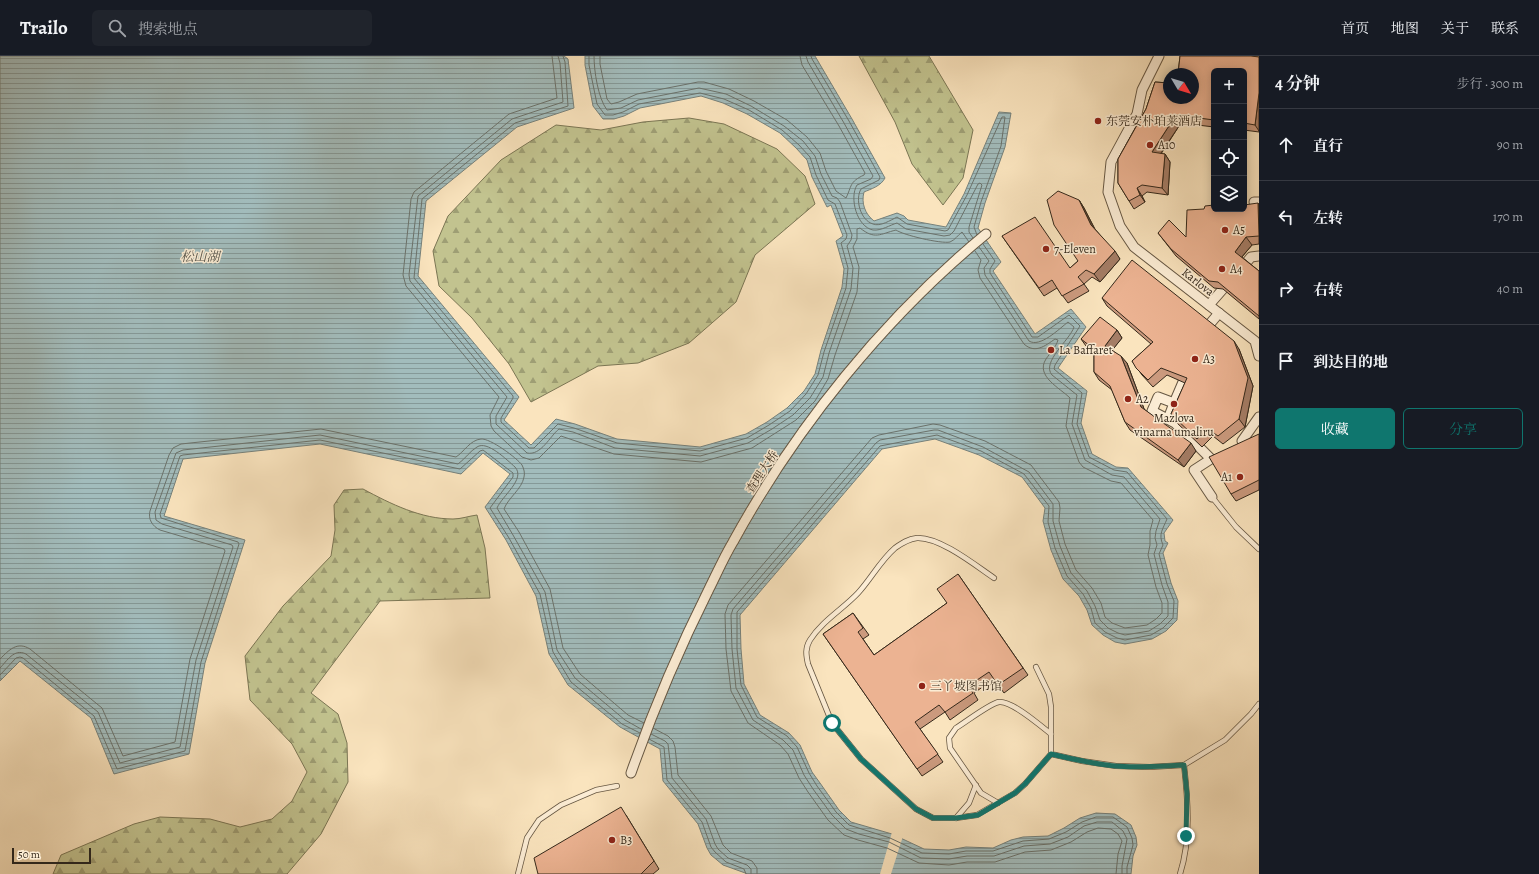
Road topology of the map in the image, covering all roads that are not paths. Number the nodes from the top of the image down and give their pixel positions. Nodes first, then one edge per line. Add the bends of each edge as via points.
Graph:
1 (1159, 56) edge
2 (986, 234) dead end
3 (1259, 256) edge
4 (1246, 263) edge
5 (1223, 289) edge
6 (1209, 306) junction
7 (1219, 313) junction
8 (1209, 325) edge
9 (1259, 356) edge
10 (1183, 382) edge
11 (1174, 404) junction
12 (1259, 417) edge
13 (1168, 419) junction
14 (1242, 441) edge
15 (1212, 497) joint
16 (1259, 549) edge
17 (994, 578) dead end
18 (1036, 667) dead end
19 (1259, 704) edge
20 (1051, 734) junction
21 (1051, 754) junction
22 (1184, 765) junction
23 (631, 773) dead end
24 (976, 785) junction
25 (617, 786) dead end
26 (998, 803) junction
27 (956, 818) junction
28 (518, 874) edge
29 (1180, 874) edge

1 - 6 street, Karlova via 1142,90 1137,114 1111,162 1108,192 1120,226 1134,247
2 - 23 street, 查理大桥 via 953,261 898,316 838,386 764,490 732,542 679,652
3 - 4 street via 1251,256
5 - 6 street
6 - 7 street, Karlova
7 - 8 street
7 - 9 street, Karlova via 1255,341
10 - 11 street
11 - 13 street
11 - 13 street via 1158,397 1152,411
12 - 14 street
13 - 15 street via 1211,460 1194,470
15 - 16 lane via 1236,527
17 - 27 lane via 961,555 937,543 918,538 904,541 893,549 858,593 822,626 809,641 806,654 815,684 832,723 861,759 916,809 933,818
18 - 20 lane via 1049,694
19 - 22 lane via 1226,740
20 - 21 lane
20 - 24 lane via 1003,702 994,704 956,728 949,738 950,748
21 - 22 lane via 1116,766
21 - 26 lane via 1025,784
22 - 29 lane via 1187,794 1186,857
24 - 26 lane via 982,793
24 - 27 lane via 969,803
25 - 28 lane via 596,790 561,805 539,820 527,838
26 - 27 lane via 978,815

